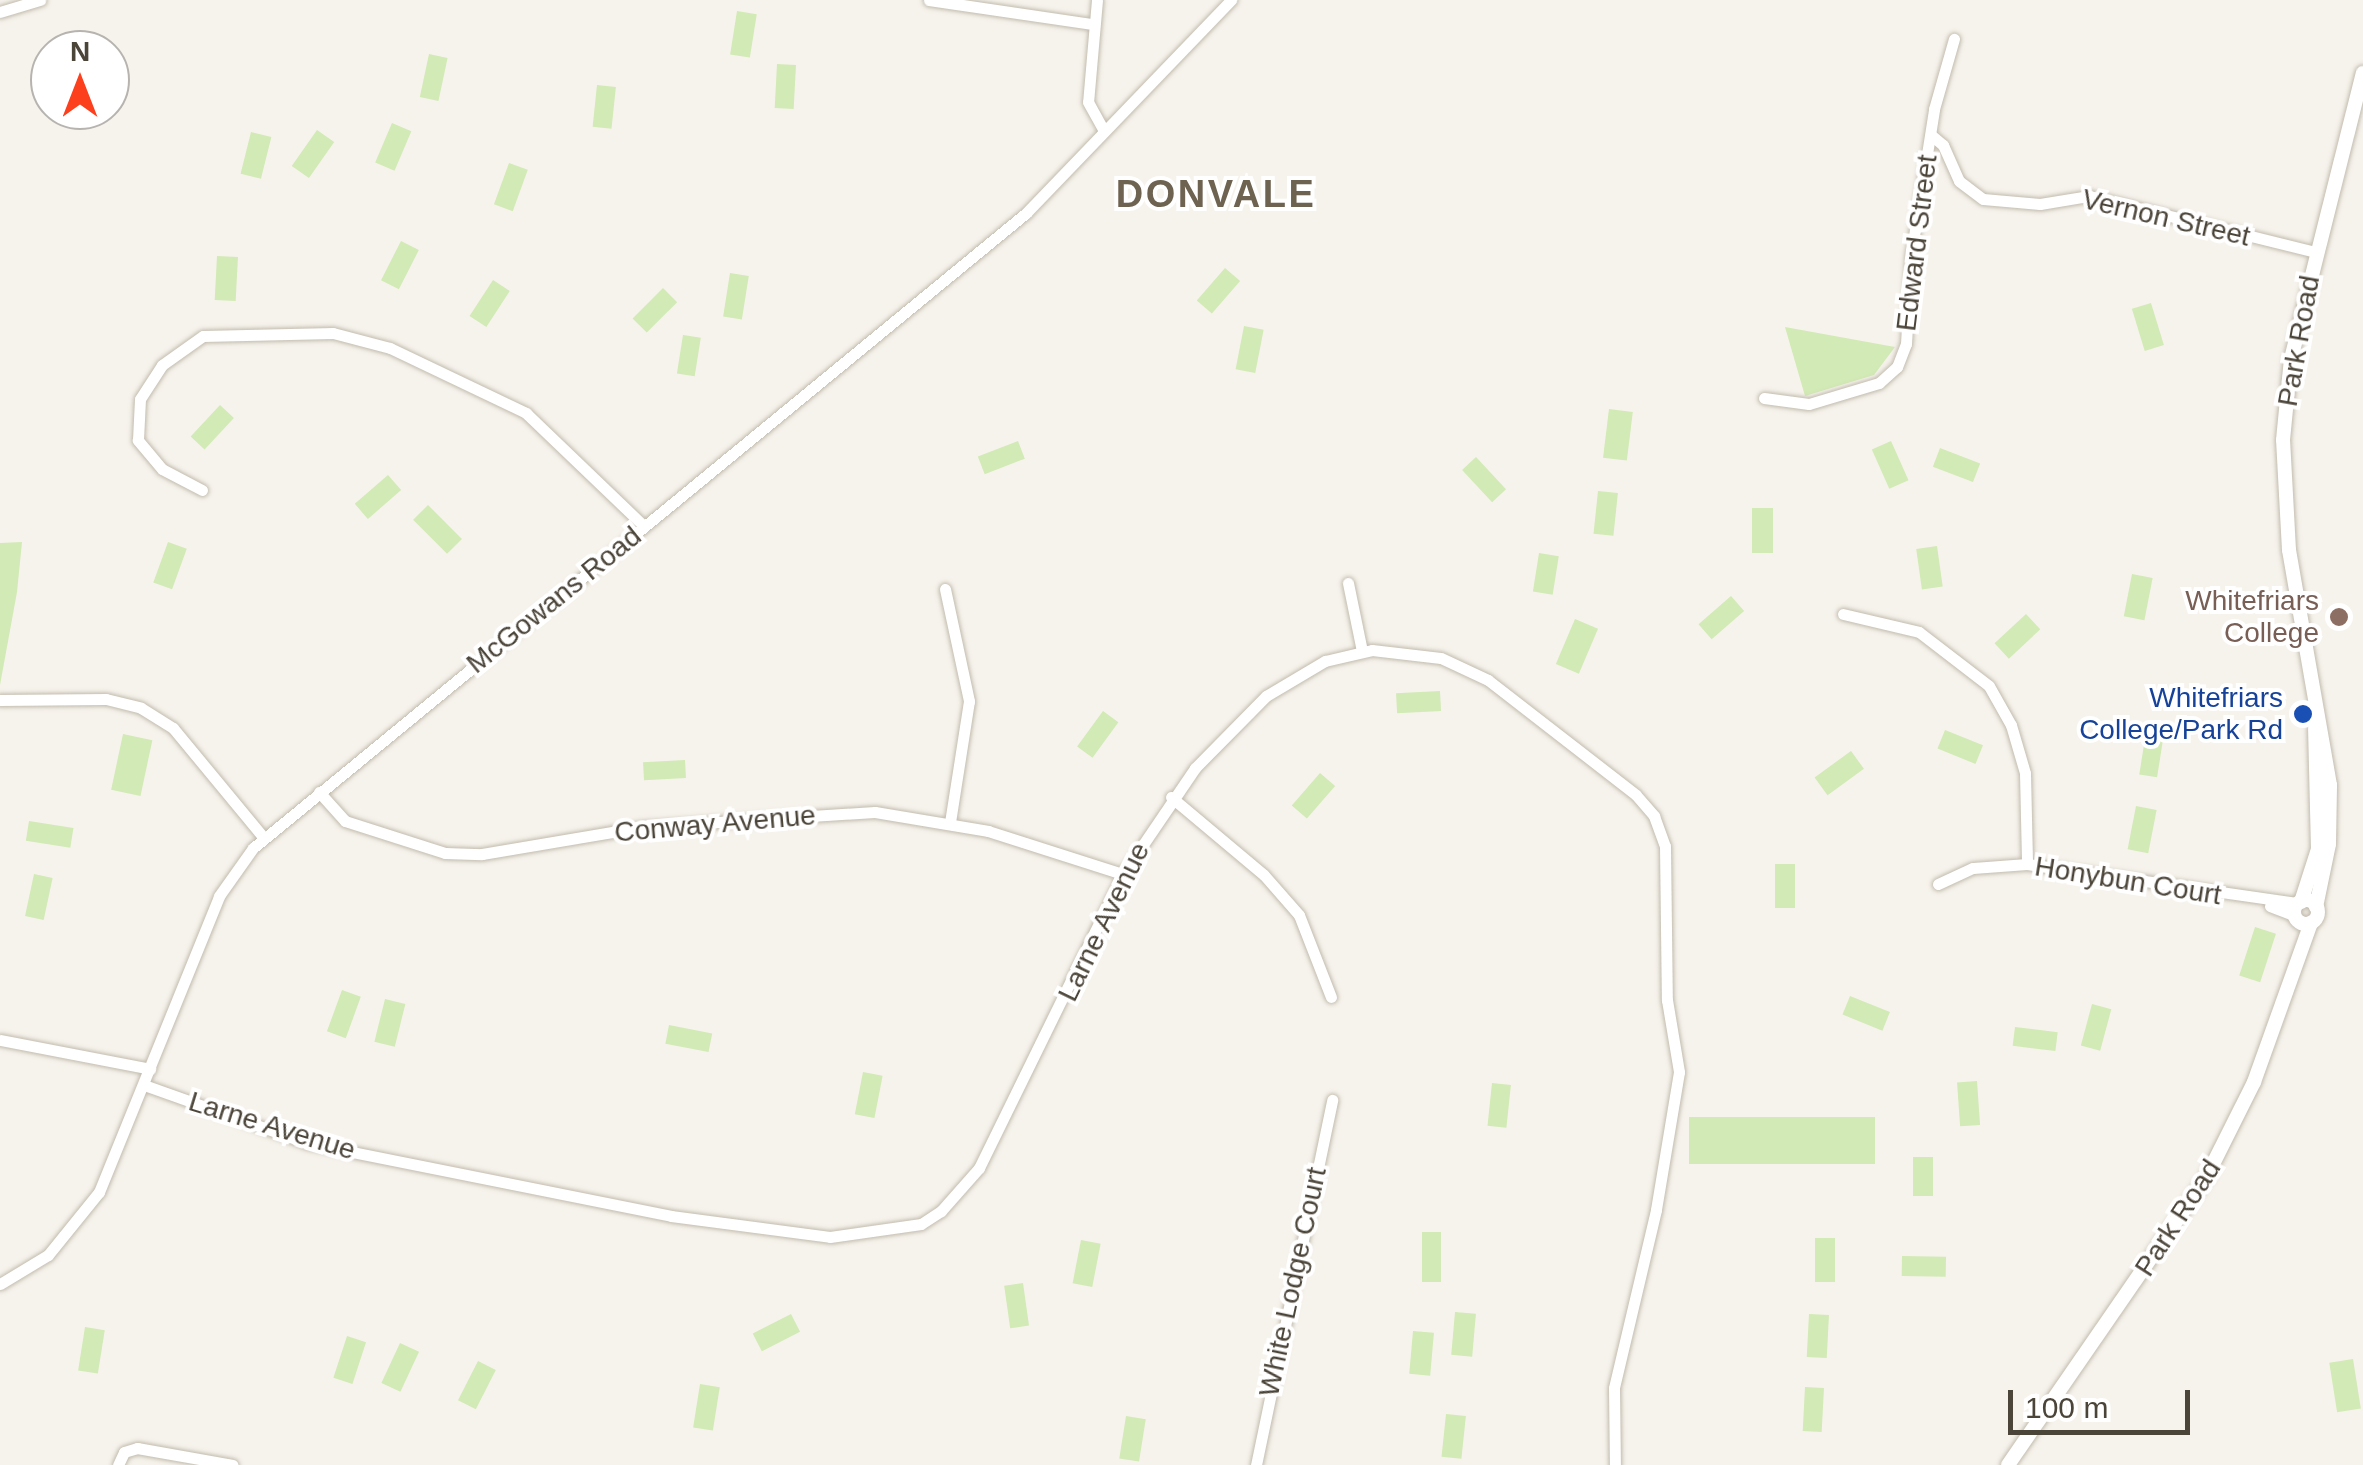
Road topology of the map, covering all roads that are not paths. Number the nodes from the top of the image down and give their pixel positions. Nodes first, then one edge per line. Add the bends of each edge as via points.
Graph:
1 (40, 0) edge
2 (929, 0) edge
3 (1096, 0) edge
4 (1231, 0) edge
5 (0, 12) edge
6 (1092, 24) junction
7 (1954, 38) dead end
8 (2363, 73) edge
9 (1103, 129) junction
10 (1930, 135) junction
11 (2316, 252) junction
12 (1764, 398) dead end
13 (202, 490) dead end
14 (644, 526) junction
15 (1348, 583) dead end
16 (945, 590) dead end
17 (1843, 614) dead end
18 (1362, 652) junction
19 (2310, 674) junction
20 (0, 700) edge
21 (319, 792) junction
22 (1171, 797) junction
23 (950, 822) junction
24 (264, 838) junction
25 (2027, 864) junction
26 (1123, 874) junction
27 (1938, 884) dead end
28 (2300, 913) junction
29 (1331, 997) dead end
30 (0, 1040) edge
31 (150, 1070) junction
32 (144, 1085) junction
33 (1332, 1100) dead end
34 (0, 1284) edge
35 (118, 1465) edge
36 (232, 1465) edge
37 (1256, 1465) edge
38 (1615, 1465) edge
39 (2008, 1465) edge

1 - 5 street
2 - 6 street
3 - 6 street
4 - 9 street, McGowans Road
6 - 9 street via 1089,110
7 - 10 street, Edward Street
8 - 11 street, Park Road
9 - 14 street, McGowans Road via 1026,213
10 - 11 street, Vernon Street via 1944,145 1959,180 1982,199 2040,204 2089,196
10 - 12 street, Edward Street via 1906,344 1897,367 1879,382 1809,404
11 - 19 street, Park Road via 2290,359 2283,440 2289,550
13 - 14 street via 162,470 138,440 140,400 162,366 203,336 334,333 390,348 526,414
14 - 21 street, McGowans Road
15 - 18 street
16 - 23 street via 969,701
17 - 25 street via 1920,632 1989,686 2011,725 2025,773
18 - 22 street, Larne Avenue via 1325,661 1280,685
18 - 38 street, Larne Avenue via 1423,653 1476,672 1636,795 1661,829 1668,876 1667,1000 1679,1072 1653,1228 1614,1388
19 - 28 street, Park Road via 2319,831
19 - 28 street, Park Road via 2330,785 2329,844 2316,907
20 - 24 street via 106,699 159,717
21 - 23 street, Conway Avenue via 354,825 462,855 642,827 874,812
21 - 24 street, McGowans Road
22 - 26 street, Larne Avenue
22 - 29 street via 1264,875 1299,915
23 - 26 street, Conway Avenue
24 - 31 street, McGowans Road via 219,896
25 - 27 street, Honybun Court via 1973,868
25 - 28 street, Honybun Court
26 - 32 street, Larne Avenue via 979,1168 941,1212 910,1227 830,1237 671,1216 306,1143
28 - 39 street, Park Road via 2301,946 2260,1068 2206,1176
30 - 31 street
31 - 32 street, McGowans Road
32 - 34 street, McGowans Road via 83,1218 48,1255
33 - 37 street, White Lodge Court
35 - 36 street via 124,1452 137,1448

